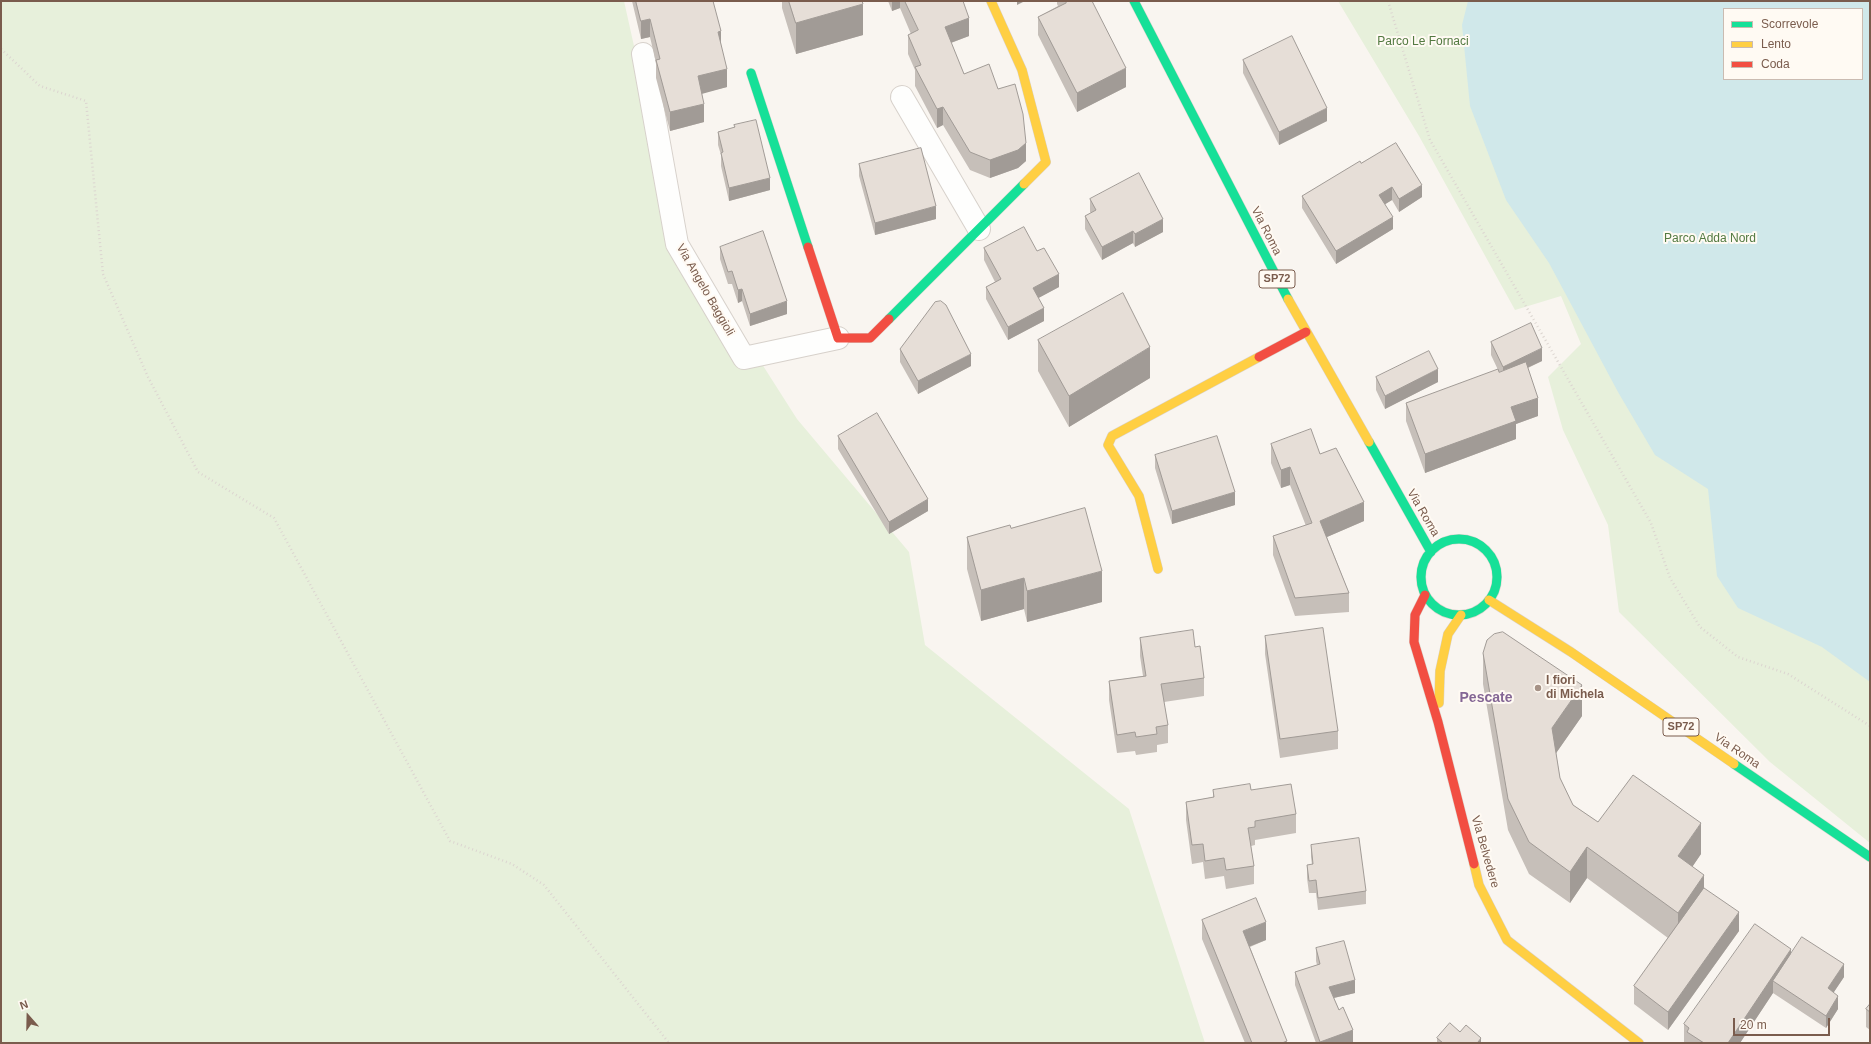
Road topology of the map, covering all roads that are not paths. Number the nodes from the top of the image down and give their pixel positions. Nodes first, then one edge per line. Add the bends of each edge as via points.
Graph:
1 (991, 1) edge
2 (1134, 1) edge
3 (643, 54) dead end
4 (750, 73) dead end
5 (902, 97) dead end
6 (980, 229) junction
7 (1306, 332) junction
8 (838, 338) junction
9 (1431, 552) junction
10 (1158, 569) dead end
11 (1425, 595) junction
12 (1489, 600) junction
13 (1462, 615) junction
14 (1438, 722) junction
15 (1870, 857) edge
16 (1639, 1043) edge

1 - 6 main road, Via Angelo Baggioli via 1022,70 1046,162
2 - 7 main road, Via Roma / SP72
3 - 8 street, Via Angelo Baggioli via 677,244 744,358
4 - 8 main road
5 - 6 street
6 - 8 main road, Via Angelo Baggioli via 870,338
7 - 9 main road, Via Roma / SP72
7 - 10 main road via 1112,436 1108,445 1139,496
9 - 11 main road via 1424,561 1421,572
9 - 12 main road via 1442,544 1466,540 1488,553 1495,564 1497,576 1495,589
11 - 13 main road via 1431,604 1440,610 1450,615
11 - 14 main road, Via Belvedere via 1415,615 1414,642
12 - 13 main road via 1482,608
12 - 15 main road, Via Roma / SP72 via 1571,652
13 - 14 main road, Via Belvedere via 1448,634 1440,671
14 - 16 main road, Via Belvedere via 1479,885 1507,940

